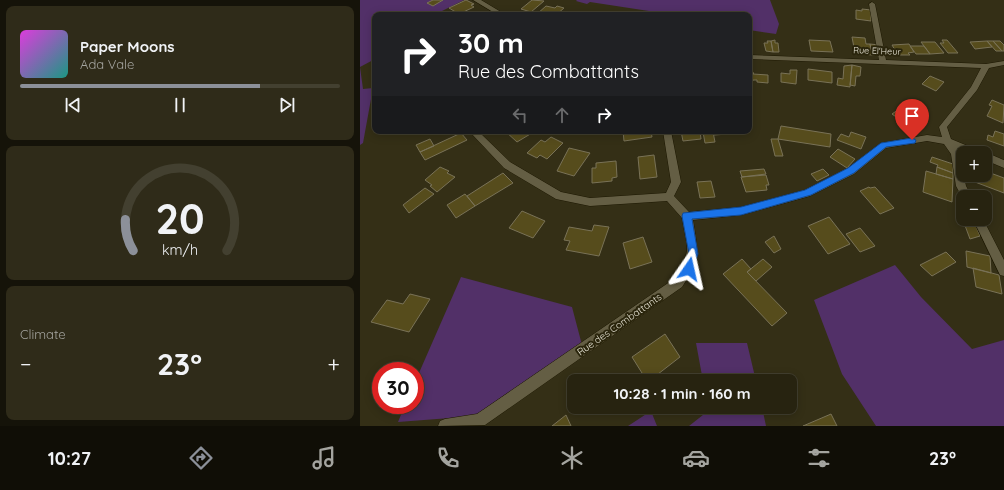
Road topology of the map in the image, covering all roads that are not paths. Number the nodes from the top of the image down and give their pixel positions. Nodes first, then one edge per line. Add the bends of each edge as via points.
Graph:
1 (476, 0) edge
2 (872, 4) dead end
3 (498, 12) edge
4 (752, 57) edge
5 (883, 61) junction
6 (1004, 63) edge
7 (986, 66) junction
8 (476, 134) edge
9 (668, 134) edge
10 (947, 141) junction
11 (960, 146) edge
12 (992, 159) edge
13 (1004, 164) edge
14 (963, 190) edge
15 (669, 197) junction
16 (687, 216) junction
17 (982, 226) edge
18 (1004, 271) edge
19 (445, 426) edge

1 - 3 street
2 - 5 street
4 - 5 street, Rue El'Heur
5 - 7 street, Rue El'Heur
6 - 7 street, Rue El'Heur
7 - 10 street via 974,88 943,127
8 - 15 street via 507,165 559,196 590,202
9 - 15 street via 676,182
10 - 11 street
10 - 14 street via 955,153
10 - 16 street via 926,138 884,145 851,171 807,193 741,211
12 - 13 street
15 - 16 street
16 - 19 street, Rue des Combattants via 693,254 689,269 678,283 480,420
17 - 18 street

